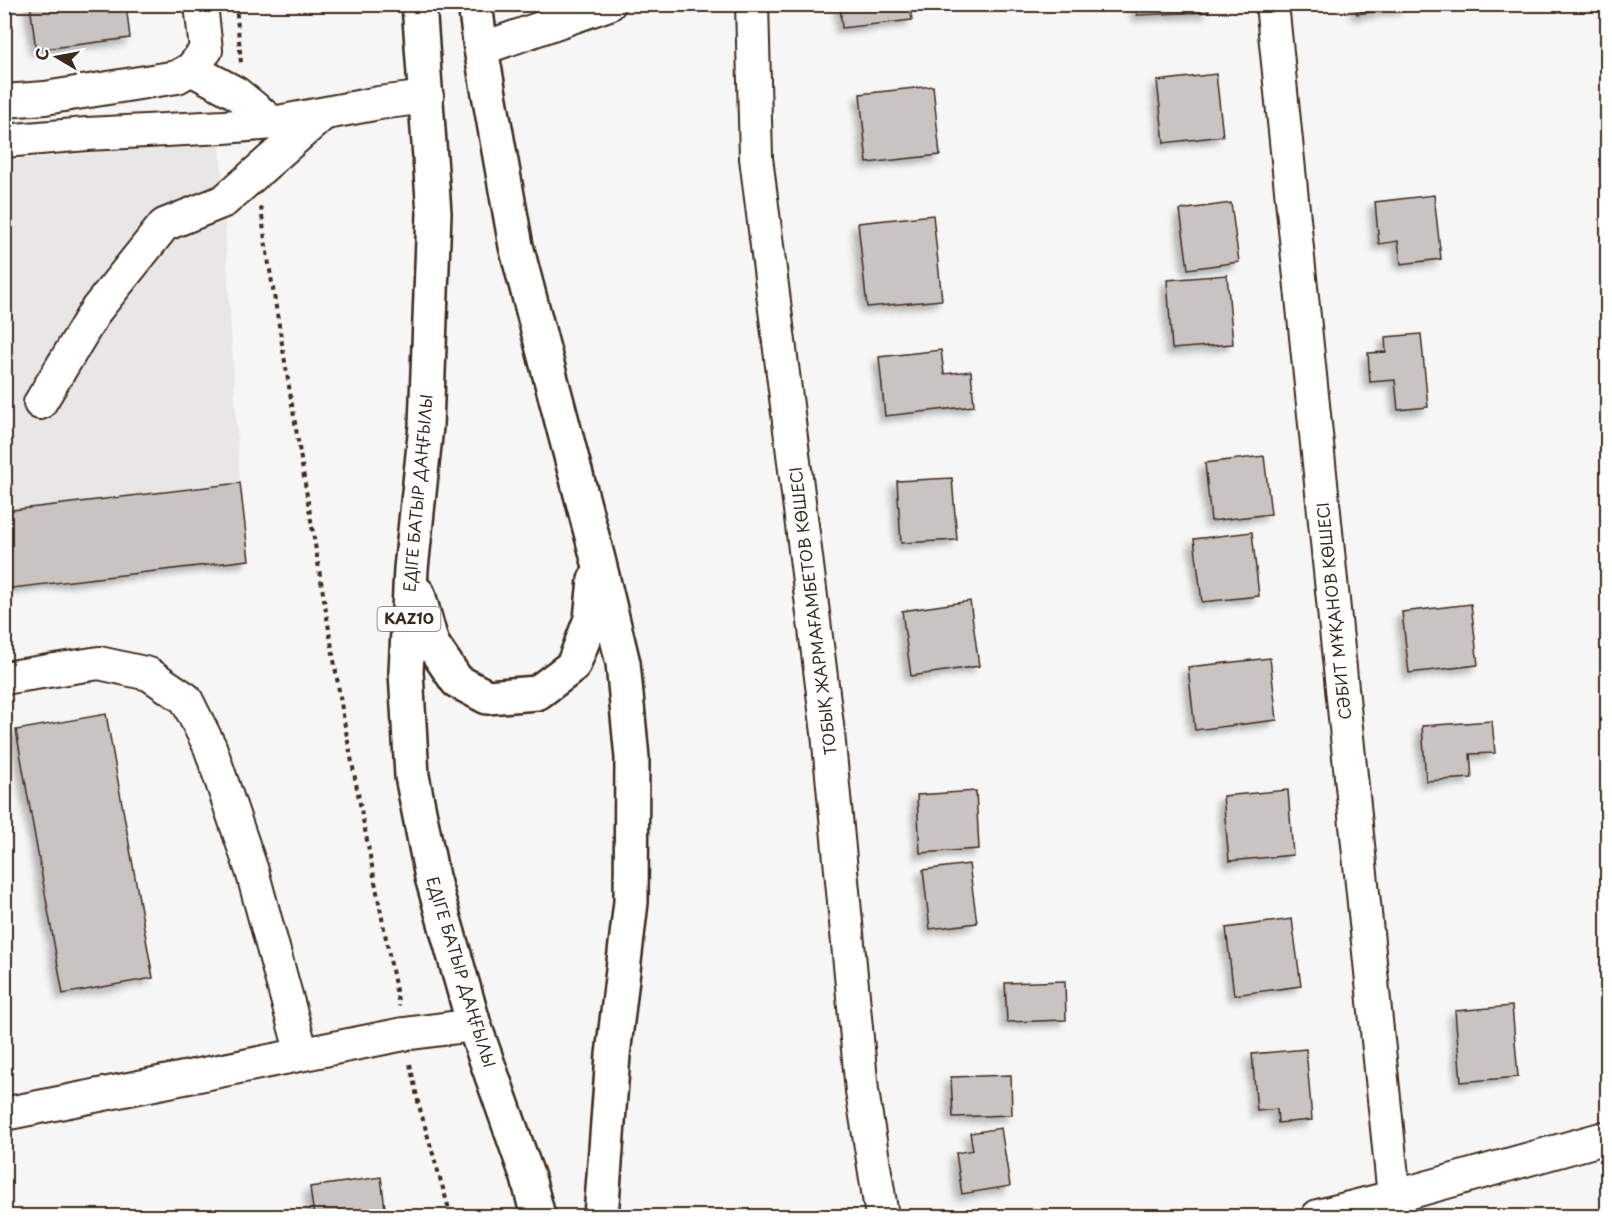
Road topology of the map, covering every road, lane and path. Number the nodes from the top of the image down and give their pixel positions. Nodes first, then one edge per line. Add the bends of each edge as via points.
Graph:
1 (201, 4) edge
2 (236, 4) edge
3 (419, 4) edge
4 (609, 4) edge
5 (752, 4) edge
6 (1272, 4) edge
7 (480, 19) edge
8 (191, 69) junction
9 (427, 97) junction
10 (245, 100) junction
11 (4, 101) edge
12 (324, 113) junction
13 (273, 123) junction
14 (4, 141) edge
15 (257, 171) junction
16 (40, 403) dead end
17 (598, 559) junction
18 (411, 569) junction
19 (4, 678) edge
20 (474, 1025) junction
21 (404, 1034) junction
22 (303, 1054) junction
23 (4, 1114) edge
24 (1608, 1137) edge
25 (1394, 1207) edge
26 (451, 1216) edge
27 (538, 1216) edge
28 (601, 1216) edge
29 (882, 1216) edge
30 (1318, 1216) edge

1 - 8 street via 206,50
2 - 10 path
3 - 9 main road, ЕДІГЕ БАТЫР ДАҢҒЫЛЫ / KAZ10
4 - 7 street
5 - 29 street, ТОБЫҚ ЖАРМАҒАМБЕТОВ КӨШЕСІ via 756,158 828,733 862,1091
6 - 25 street, СӘБИТ МҰҚАНОВ КӨШЕСІ
7 - 17 main road via 516,246
8 - 10 street
8 - 11 street via 177,77
9 - 12 street
9 - 18 main road, ЕДІГЕ БАТЫР ДАҢҒЫЛЫ / KAZ10 via 434,213 426,426
10 - 13 street
12 - 13 street
12 - 15 street
13 - 14 street
15 - 16 street via 224,201 164,225 96,310
15 - 21 path via 344,721
17 - 18 main road via 591,619 573,666 537,693 487,697 457,681 432,644
17 - 28 main road via 622,663 632,758 631,902 613,1055
18 - 20 main road, ЕДІГЕ БАТЫР ДАҢҒЫЛЫ / KAZ10 via 406,672 412,776 432,877
19 - 22 street via 99,663 149,674 186,699 210,747 252,871
20 - 21 street
20 - 27 main road, ЕДІГЕ БАТЫР ДАҢҒЫЛЫ / KAZ10
21 - 22 street
21 - 26 path via 419,1107
22 - 23 street
24 - 25 street
25 - 30 street

